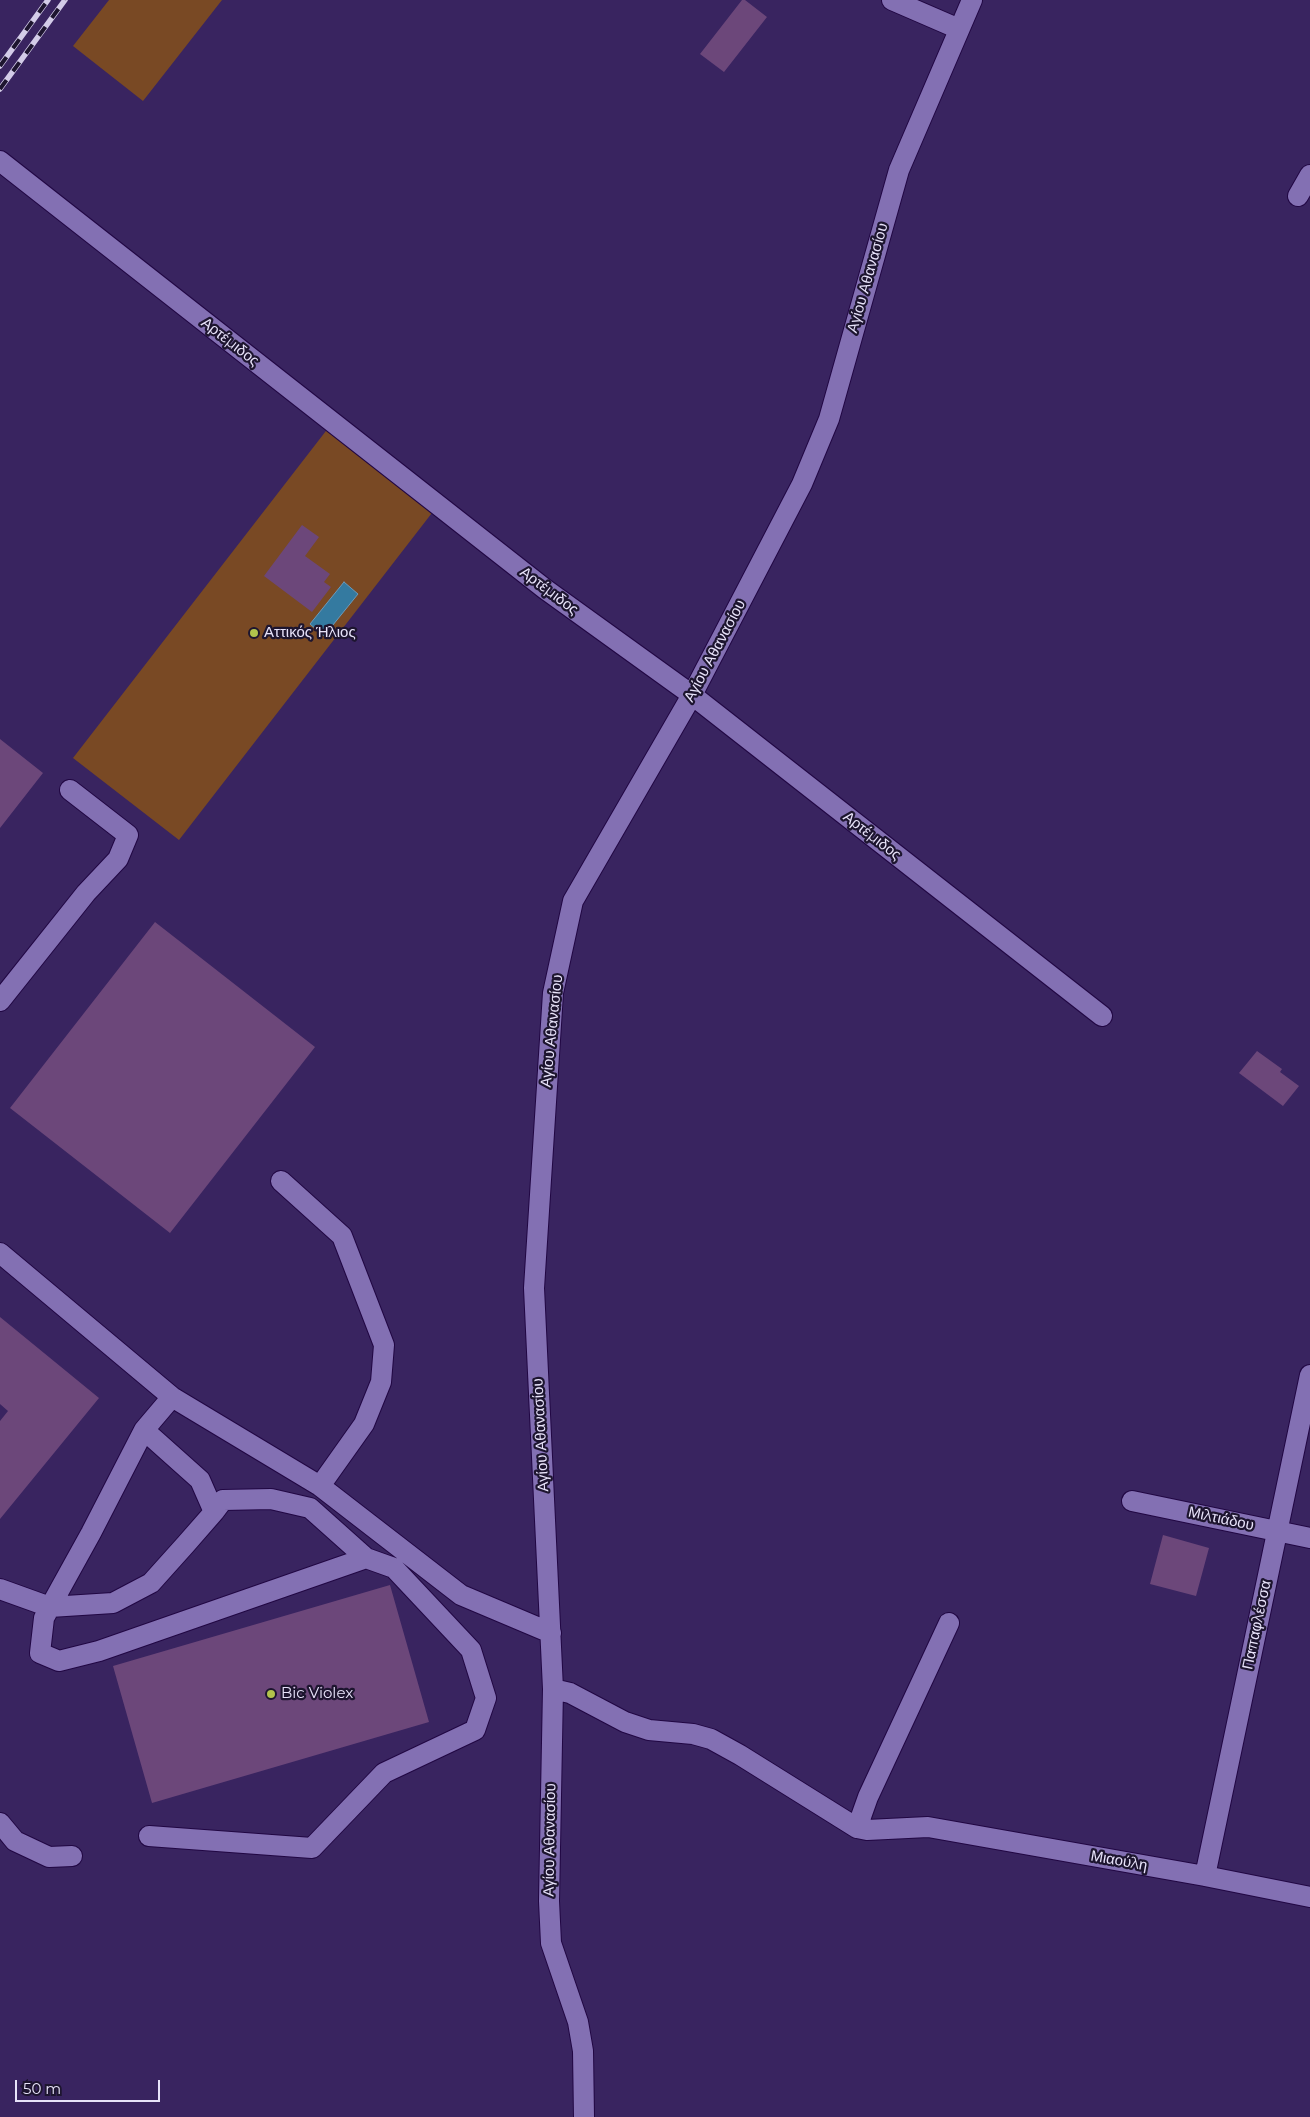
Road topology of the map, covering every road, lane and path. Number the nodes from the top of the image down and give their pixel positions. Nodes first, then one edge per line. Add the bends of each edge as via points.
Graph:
1 (892, 0) edge
2 (972, 0) edge
3 (959, 29) junction
4 (0, 161) edge
5 (1310, 175) edge
6 (1298, 196) dead end
7 (692, 695) junction
8 (70, 790) dead end
9 (0, 1001) edge
10 (1102, 1016) dead end
11 (281, 1182) dead end
12 (0, 1253) edge
13 (1310, 1375) edge
14 (172, 1397) junction
15 (144, 1430) junction
16 (320, 1486) junction
17 (1132, 1501) dead end
18 (214, 1512) junction
19 (1276, 1531) junction
20 (1310, 1538) edge
21 (366, 1558) junction
22 (0, 1589) edge
23 (50, 1607) junction
24 (949, 1623) dead end
25 (551, 1632) junction
26 (553, 1689) junction
27 (0, 1823) edge
28 (858, 1828) junction
29 (149, 1836) dead end
30 (72, 1856) dead end
31 (1205, 1876) junction
32 (1310, 1898) edge
33 (584, 2117) edge

1 - 3 street
2 - 3 street, Αγίου Αθανασίου
3 - 7 street, Αγίου Αθανασίου via 899,170 829,418 802,484
4 - 7 street, Αρτέμιδος via 545,589
5 - 6 street
7 - 10 street, Αρτέμιδος
7 - 25 street, Αγίου Αθανασίου via 573,901 553,993 534,1288
8 - 9 street via 128,835 118,859 86,893
11 - 16 street via 342,1236 384,1345 381,1382 364,1424
12 - 14 street
13 - 19 street, Παπαφλέσσα
14 - 15 street
14 - 16 street
15 - 18 street via 200,1480
15 - 23 street
16 - 25 street via 461,1595
17 - 19 street, Μιλτιάδου
18 - 21 street via 223,1500 272,1499 310,1508
18 - 23 street via 151,1583 113,1603
19 - 20 street, Μιλτιάδου
19 - 31 street, Παπαφλέσσα
21 - 23 street via 99,1651 58,1661 40,1654 44,1618
21 - 29 street via 394,1568 470,1650 486,1698 475,1730 384,1773 312,1848
22 - 23 street
24 - 28 street via 868,1797
25 - 26 street, Αγίου Αθανασίου
26 - 28 street via 570,1693 648,1730 711,1739
26 - 33 street, Αγίου Αθανασίου via 551,1944 578,2022 584,2051
27 - 30 street via 15,1841 49,1857
28 - 31 street, Μιαούλη via 928,1827
31 - 32 street, Μιαούλη

